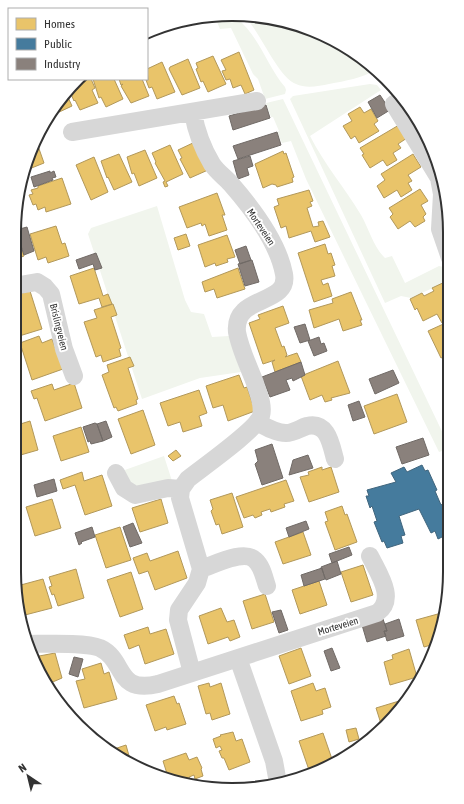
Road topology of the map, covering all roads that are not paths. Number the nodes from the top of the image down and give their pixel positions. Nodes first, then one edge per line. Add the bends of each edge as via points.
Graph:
1 (257, 101) dead end
2 (394, 104) dead end
3 (193, 113) junction
4 (72, 132) dead end
5 (427, 151) edge
6 (441, 205) edge
7 (443, 238) edge
8 (21, 285) edge
9 (74, 376) dead end
10 (258, 422) junction
11 (335, 459) dead end
12 (116, 473) dead end
13 (181, 489) junction
14 (370, 556) dead end
15 (201, 569) junction
16 (267, 586) dead end
17 (34, 644) edge
18 (238, 658) junction
19 (192, 673) junction
20 (277, 778) edge

1 - 3 street
2 - 5 street
3 - 4 street
3 - 10 street, Morteveien via 197,130 212,165 234,187 268,235 284,274 284,284 279,292 244,310 237,324 238,337 262,406
6 - 7 street via 440,229
8 - 9 street, Brislingveien via 37,282 49,291
10 - 11 street via 284,433 311,426 321,427 328,436
10 - 13 street via 188,479
12 - 13 street via 124,488 135,495 168,488
13 - 15 street via 182,505
14 - 18 street, Morteveien via 387,596 386,604 380,611
15 - 16 street via 247,556 258,564
15 - 19 street via 197,583 178,615 178,627
17 - 19 street, Morteveien via 101,648 111,656 125,679 144,686
18 - 19 street, Morteveien
18 - 20 street via 274,761

